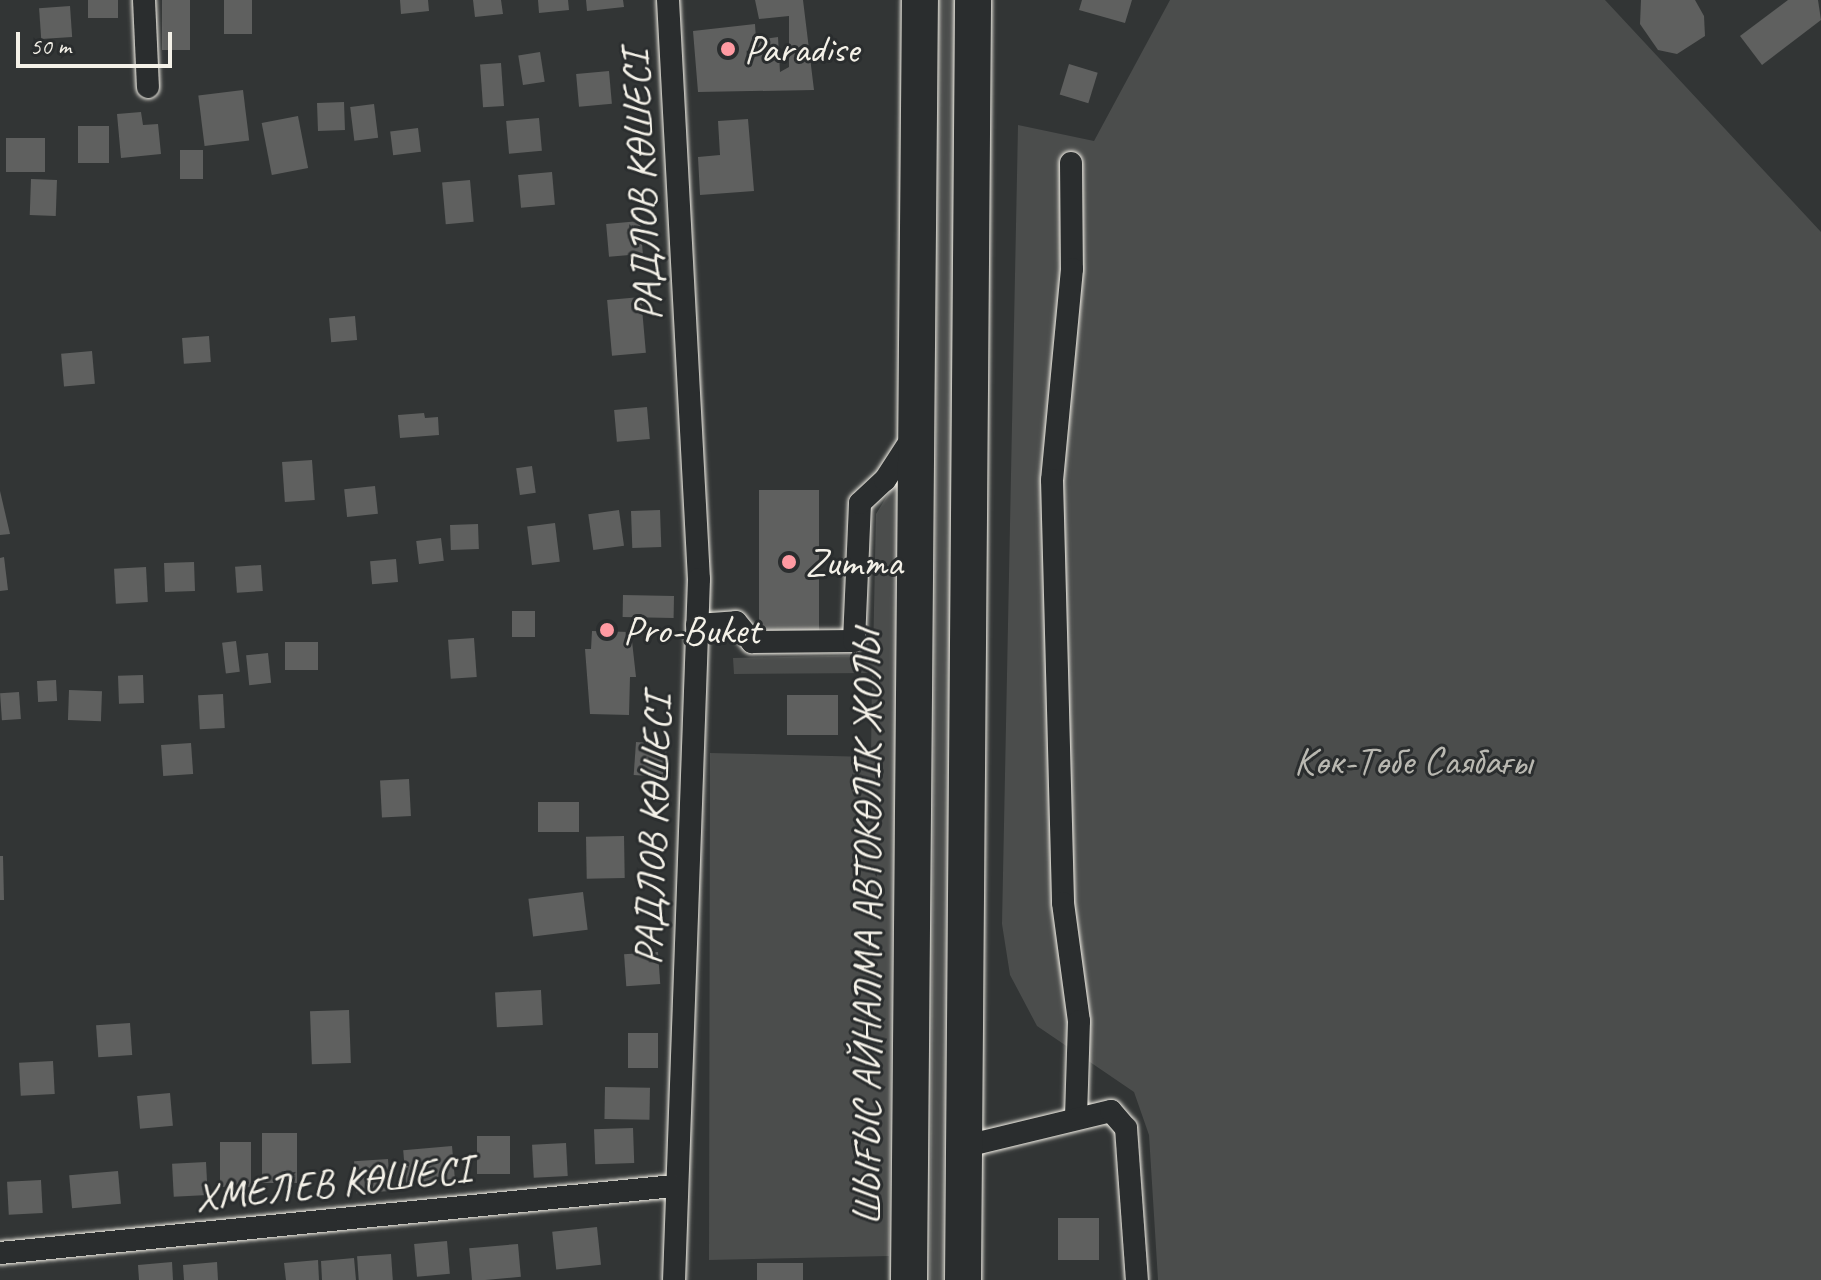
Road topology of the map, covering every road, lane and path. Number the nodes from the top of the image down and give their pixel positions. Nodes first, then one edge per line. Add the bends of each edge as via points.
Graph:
1 (144, 0) edge
2 (668, 0) edge
3 (920, 0) edge
4 (973, 0) edge
5 (148, 87) dead end
6 (1071, 163) dead end
7 (915, 434) junction
8 (697, 625) junction
9 (1076, 1117) junction
10 (966, 1146) junction
11 (674, 1186) junction
12 (0, 1253) edge
13 (674, 1280) edge
14 (909, 1280) edge
15 (963, 1280) edge
16 (1137, 1280) edge

1 - 5 street
2 - 8 street, РАДЛОВ КӨШЕСІ via 699,579
3 - 7 main road, ШЫҒЫС АЙНАЛМА АВТОКӨЛІК ЖОЛЫ
4 - 10 main road
6 - 9 street via 1072,269 1052,480 1063,903 1079,1021
7 - 8 street via 885,480 860,503 854,641 752,642 736,622
7 - 14 main road, ШЫҒЫС АЙНАЛМА АВТОКӨЛІК ЖОЛЫ
8 - 11 street, РАДЛОВ КӨШЕСІ
9 - 10 street
9 - 16 street via 1111,1111 1126,1128
10 - 15 main road
11 - 12 street, ХМЕЛЕВ КӨШЕСІ
11 - 13 street, РАДЛОВ КӨШЕСІ

